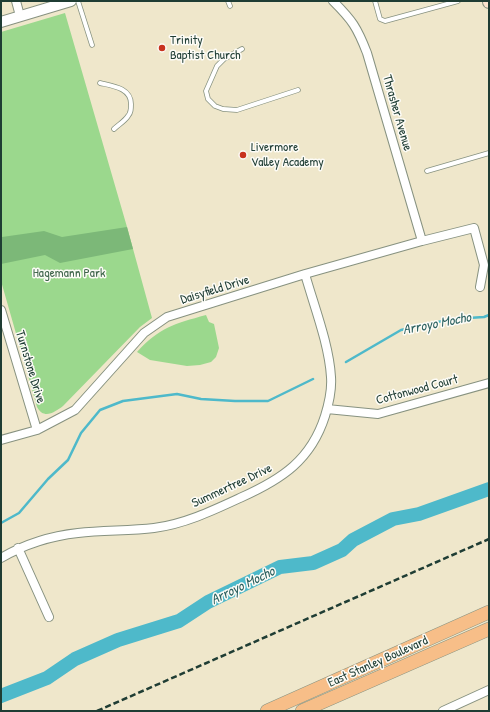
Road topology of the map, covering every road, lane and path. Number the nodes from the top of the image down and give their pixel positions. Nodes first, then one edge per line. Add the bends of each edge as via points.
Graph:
1 (16, 1) edge
2 (71, 1) edge
3 (78, 1) edge
4 (228, 1) edge
5 (333, 1) edge
6 (375, 1) edge
7 (458, 1) edge
8 (230, 6) dead end
9 (20, 16) junction
10 (1, 22) edge
11 (92, 45) dead end
12 (242, 49) dead end
13 (100, 83) dead end
14 (298, 90) dead end
15 (114, 129) dead end
16 (489, 152) edge
17 (427, 171) dead end
18 (422, 241) junction
19 (305, 274) junction
20 (480, 287) dead end
21 (1, 310) edge
22 (4, 335) edge
23 (489, 383) edge
24 (327, 409) junction
25 (37, 430) junction
26 (1, 440) edge
27 (18, 548) junction
28 (1, 558) edge
29 (489, 612) edge
30 (49, 617) dead end
31 (489, 629) edge
32 (489, 690) edge
33 (267, 711) edge
34 (302, 711) edge
35 (443, 711) edge

1 - 9 street
2 - 9 street
3 - 11 lane
4 - 8 lane
5 - 18 street, Thrasher Avenue via 360,34
6 - 7 lane via 380,19 385,21
9 - 10 street
12 - 14 lane via 217,66 206,91 208,99 215,106 237,110
13 - 15 lane via 121,88 128,93 131,101 128,116
16 - 17 lane
18 - 19 street, Daisyfield Drive
18 - 20 street, Daisyfield Drive via 474,228 484,265
19 - 24 street, Summertree Drive via 331,378
19 - 25 street, Daisyfield Drive via 167,317 144,333 75,410
21 - 22 street, Turnstone Drive
22 - 25 street, Turnstone Drive
23 - 24 street, Cottonwood Court via 378,414
24 - 27 street, Summertree Drive via 320,431 296,464 278,479 241,498 179,523 156,528 79,533
25 - 26 street, Daisyfield Drive
27 - 28 street, Summertree Drive
27 - 30 street
29 - 33 main road, East Stanley Boulevard
31 - 34 main road, East Stanley Boulevard
32 - 35 street

